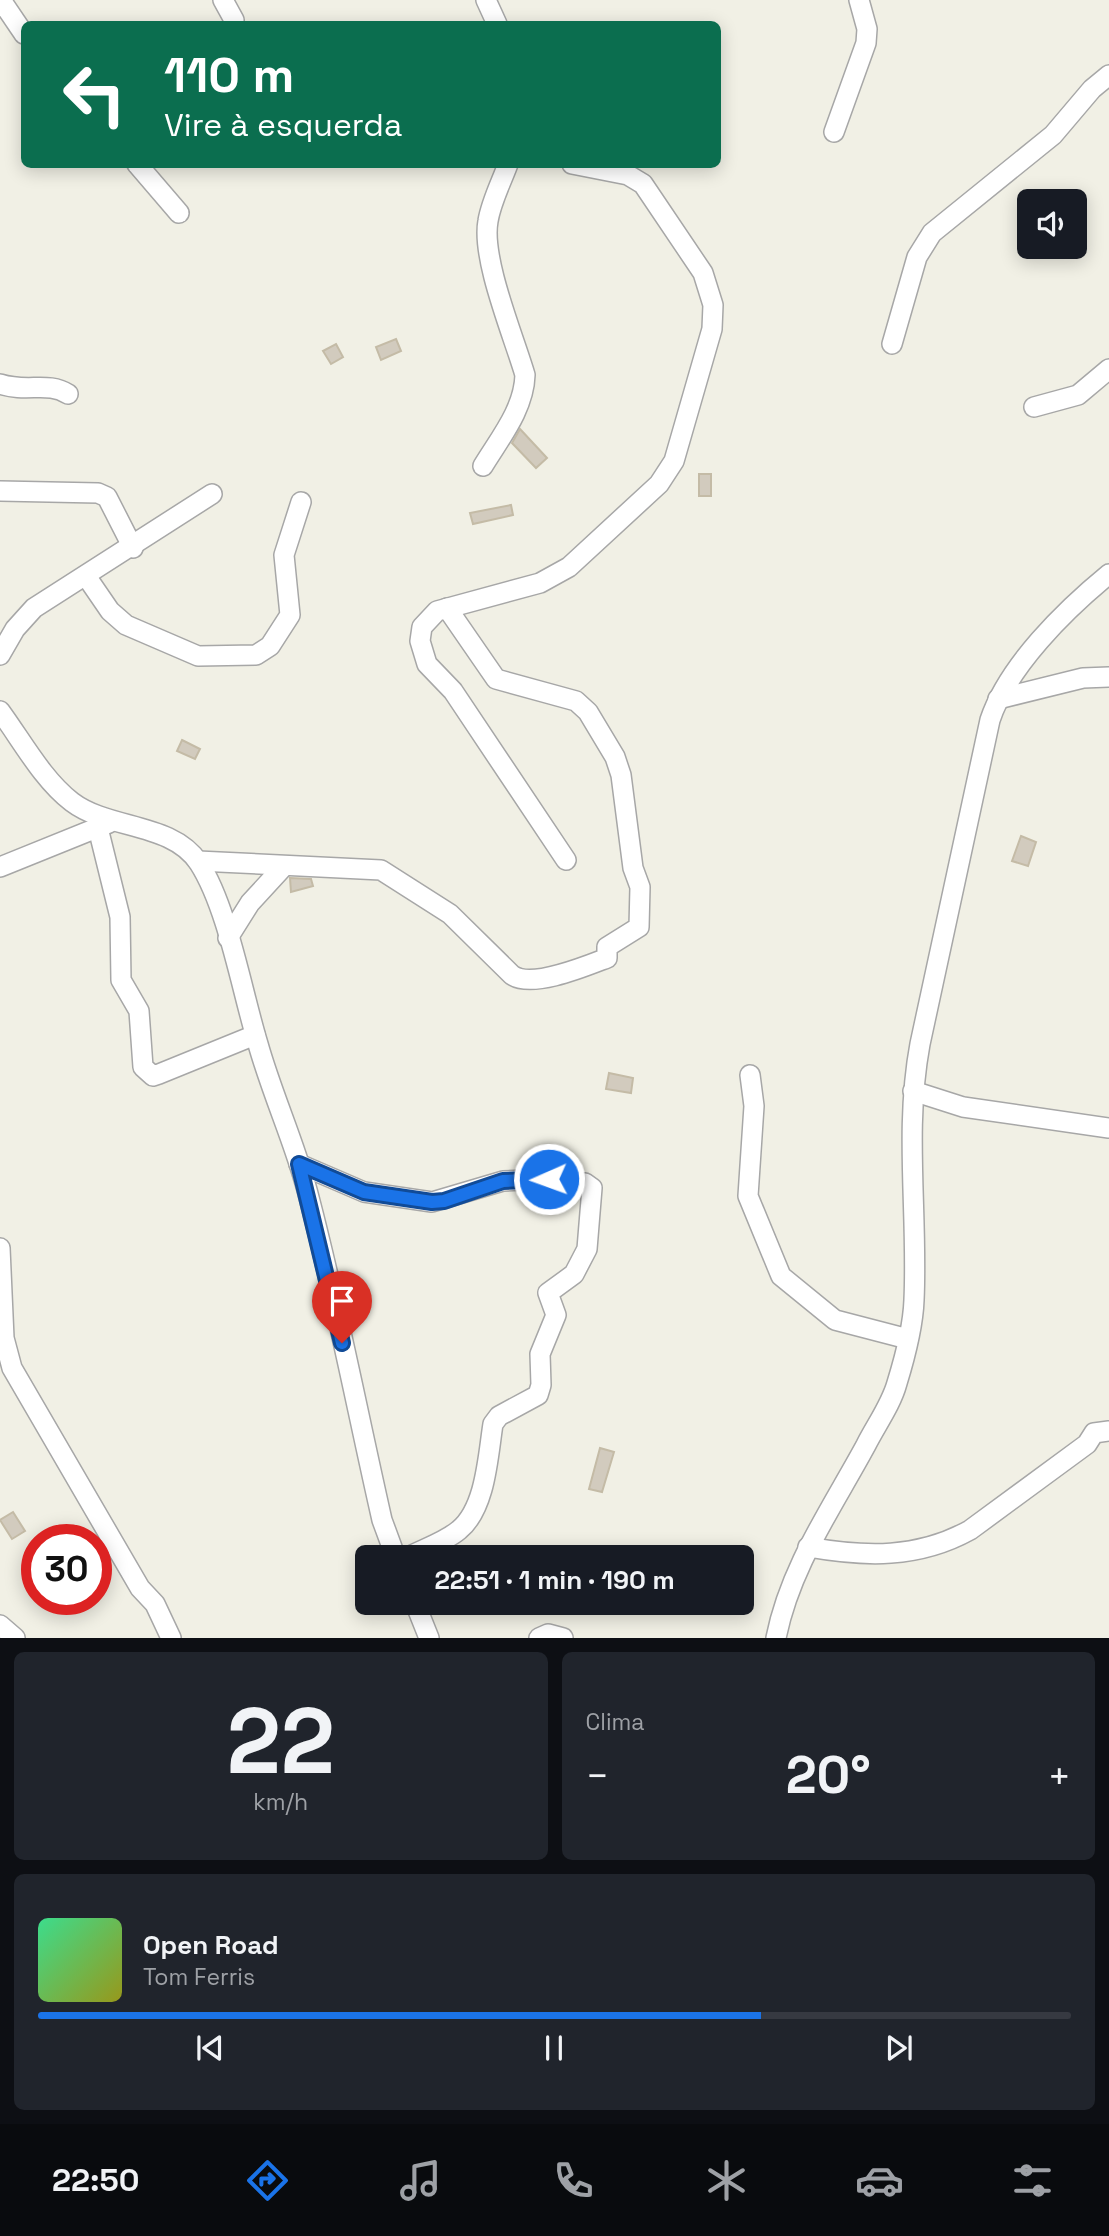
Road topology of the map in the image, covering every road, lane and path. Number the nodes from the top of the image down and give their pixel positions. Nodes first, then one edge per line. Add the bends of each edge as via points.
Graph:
1 (1, 0) edge
2 (223, 0) edge
3 (486, 0) edge
4 (859, 0) edge
5 (234, 20) dead end
6 (496, 21) edge
7 (21, 30) edge
8 (1109, 75) edge
9 (834, 132) dead end
10 (140, 168) edge
11 (507, 168) edge
12 (592, 168) edge
13 (179, 213) dead end
14 (892, 344) dead end
15 (1109, 369) edge
16 (0, 384) edge
17 (68, 394) dead end
18 (1034, 407) dead end
19 (483, 466) dead end
20 (0, 491) edge
21 (212, 494) dead end
22 (301, 502) dead end
23 (133, 548) junction
24 (1109, 574) edge
25 (86, 576) junction
26 (447, 608) junction
27 (0, 655) edge
28 (1109, 677) edge
29 (998, 699) junction
30 (0, 711) edge
31 (107, 824) junction
32 (566, 860) dead end
33 (198, 862) junction
34 (284, 866) junction
35 (0, 867) edge
36 (228, 938) junction
37 (255, 1035) junction
38 (750, 1075) dead end
39 (913, 1091) junction
40 (1109, 1128) edge
41 (299, 1164) junction
42 (0, 1248) edge
43 (908, 1339) junction
44 (1109, 1431) edge
45 (391, 1545) edge
46 (431, 1545) edge
47 (808, 1547) junction
48 (420, 1615) edge
49 (0, 1625) edge
50 (15, 1637) edge
51 (171, 1637) edge
52 (429, 1637) edge
53 (539, 1637) edge
54 (564, 1637) edge
55 (776, 1637) edge

1 - 7 street
2 - 5 street
3 - 6 street
4 - 9 street via 866,43
8 - 14 street via 1053,135 932,233 917,257
10 - 13 street
11 - 19 street via 487,224 488,239 490,262 525,375 525,389 522,402
12 - 26 street via 628,175 649,190 704,273 712,295 712,330 674,461 659,484 556,575
15 - 18 street via 1079,395
16 - 17 street via 22,390 53,386
20 - 23 street via 98,493 107,497
21 - 23 street
22 - 25 street via 284,555 290,615 270,646 256,655 198,656 126,625 110,611
23 - 25 street
24 - 29 street via 1054,624
25 - 27 street via 29,612
26 - 32 street via 422,626 422,654 453,691
26 - 34 street via 496,679 576,701 588,712 621,775 633,868 640,887 639,927 607,947 607,958 572,973 523,979 512,975 450,914 387,872 368,867
28 - 29 street via 1083,678
29 - 39 street
30 - 31 street via 63,794
31 - 33 street via 167,838
31 - 35 street
31 - 37 street via 120,916 121,980 139,1011 146,1073 153,1076
33 - 34 street
33 - 36 street
34 - 36 street via 250,903
36 - 37 street
37 - 41 street
38 - 43 street via 754,1106 748,1196 777,1270 835,1320
39 - 40 street via 963,1107
39 - 43 street via 914,1300
41 - 45 street
41 - 46 street via 364,1192 432,1202 503,1181 549,1179 592,1188 587,1249 574,1274 548,1293 556,1315 540,1354 538,1395 493,1424 483,1488 464,1524
42 - 51 street via 4,1338 12,1368
43 - 47 street via 892,1396
44 - 47 street via 1094,1433 1087,1444 949,1541 927,1549 857,1555
47 - 55 street via 788,1590
48 - 52 street
49 - 50 street
53 - 54 street

